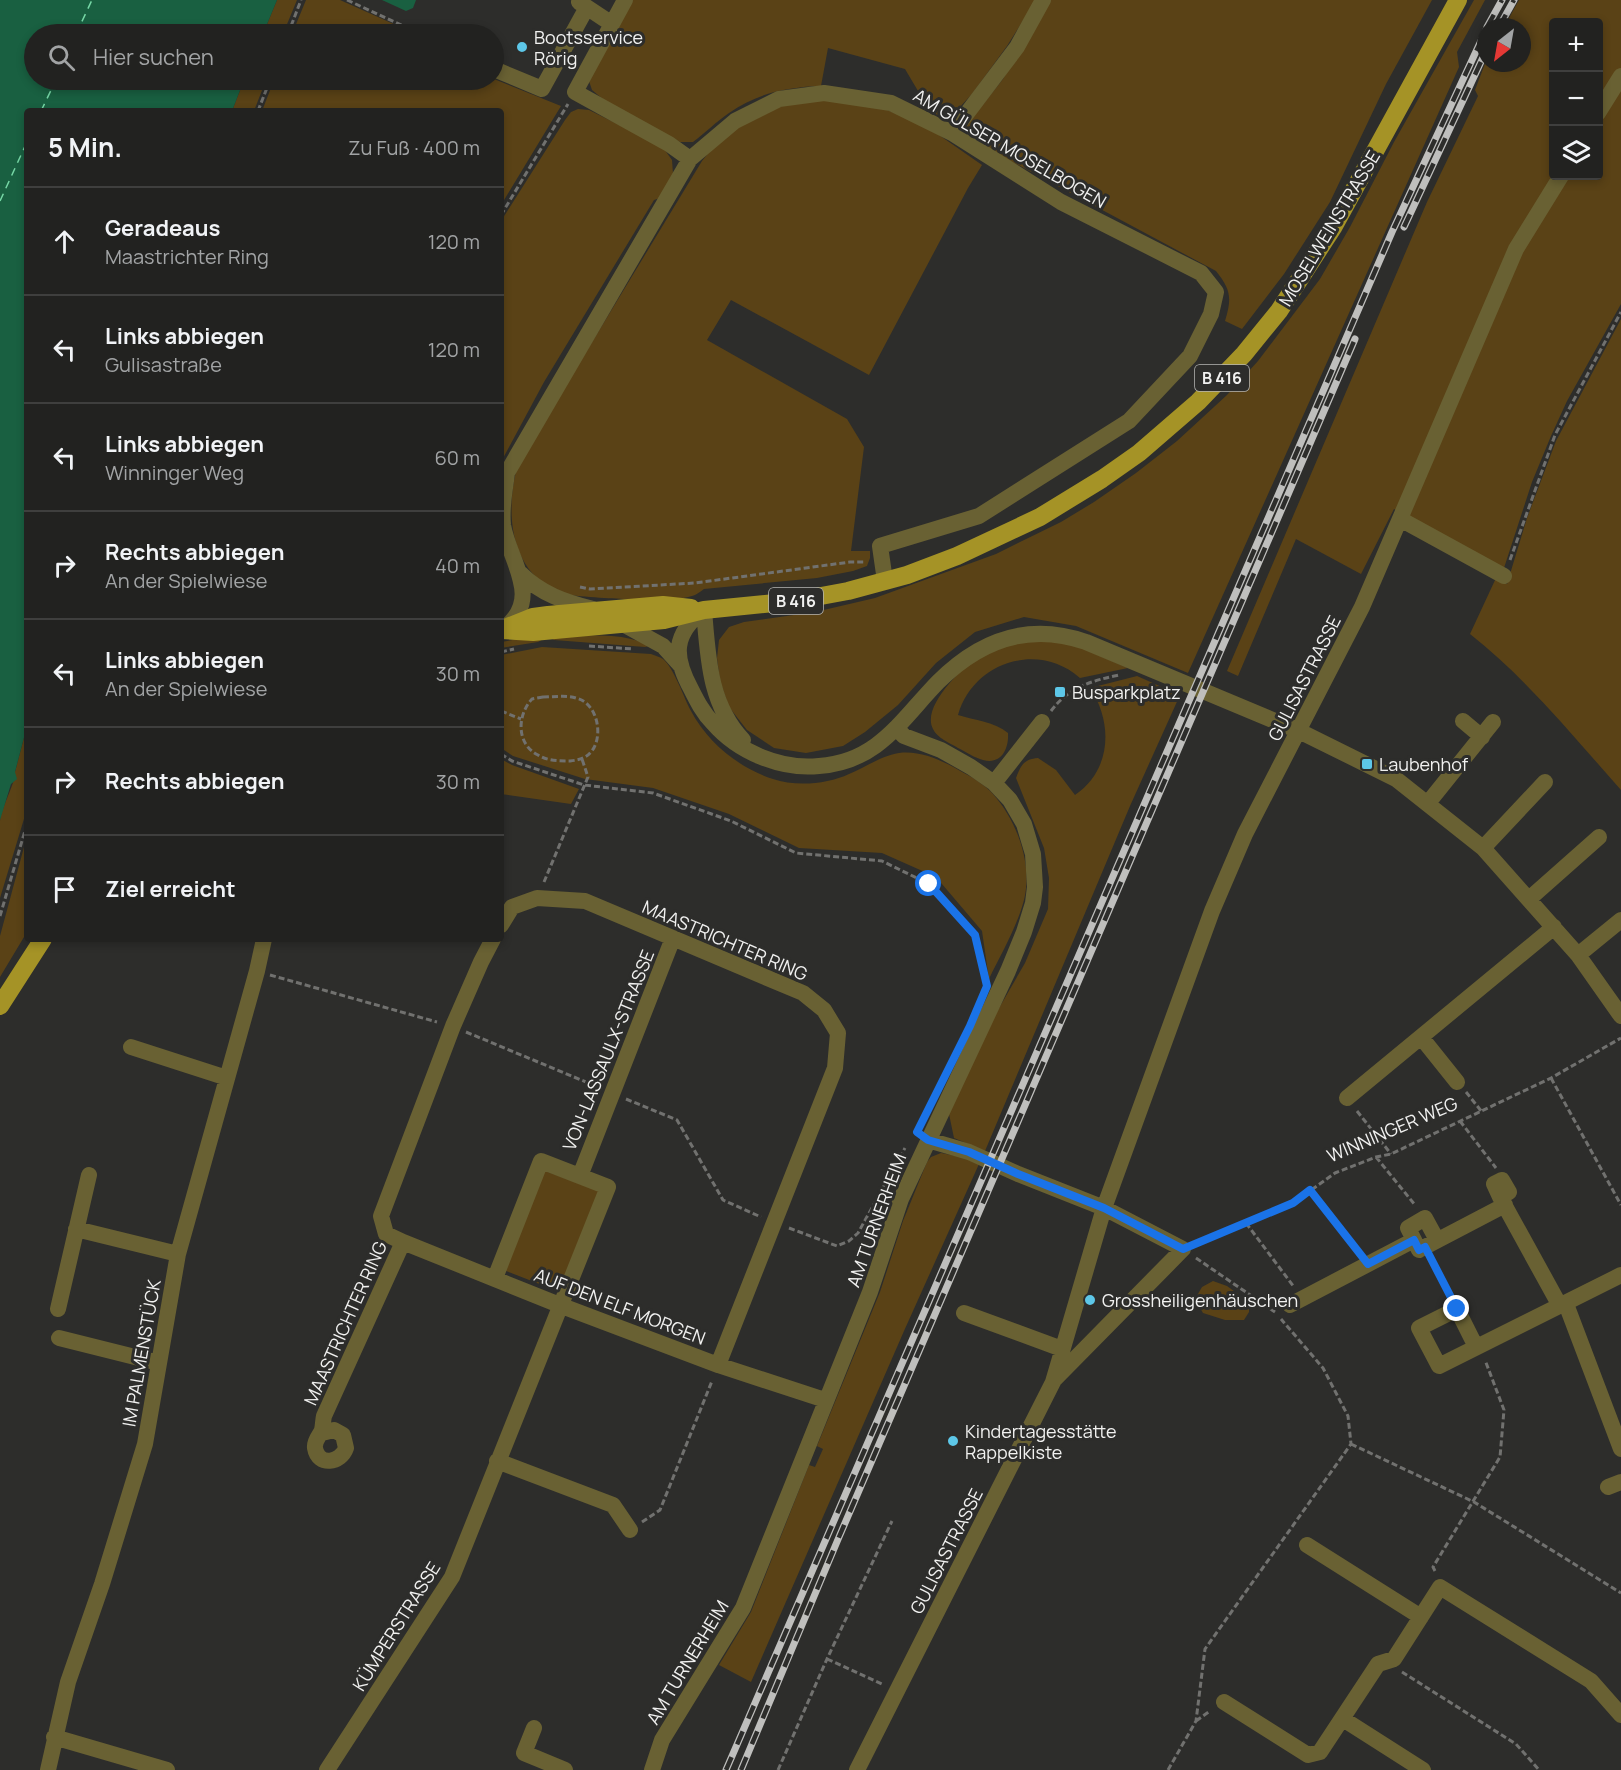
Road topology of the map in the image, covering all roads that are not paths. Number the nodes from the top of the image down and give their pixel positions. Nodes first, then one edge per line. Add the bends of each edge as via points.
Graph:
1 (625, 0) edge
2 (1043, 0) edge
3 (1458, 0) edge
4 (583, 4) edge
5 (612, 24) junction
6 (504, 73) edge
7 (1621, 76) edge
8 (1603, 106) edge
9 (952, 133) junction
10 (690, 159) junction
11 (1559, 180) edge
12 (504, 476) edge
13 (1400, 519) junction
14 (504, 527) edge
15 (520, 573) junction
16 (884, 574) junction
17 (1504, 576) road end
18 (599, 610) junction
19 (704, 610) junction
20 (623, 624) junction
21 (504, 625) edge
22 (504, 626) edge
23 (504, 627) edge
24 (681, 667) junction
25 (1042, 722) road end
26 (1463, 722) dead end
27 (1493, 722) dead end
28 (897, 729) junction
29 (1299, 731) junction
30 (1482, 736) junction
31 (762, 756) junction
32 (1545, 782) dead end
33 (994, 783) junction
34 (1428, 803) junction
35 (1599, 837) dead end
36 (1482, 848) junction
37 (1529, 899) junction
38 (504, 920) edge
39 (1621, 920) edge
40 (1554, 927) junction
41 (673, 938) junction
42 (41, 942) edge
43 (263, 942) edge
44 (491, 942) edge
45 (1578, 955) junction
46 (0, 1006) edge
47 (1621, 1016) edge
48 (1421, 1037) junction
49 (130, 1047) dead end
50 (227, 1078) junction
51 (1457, 1082) road end
52 (1347, 1098) road end
53 (928, 1140) junction
54 (88, 1175) dead end
55 (580, 1176) junction
56 (1104, 1208) junction
57 (76, 1229) junction
58 (403, 1242) junction
59 (1425, 1242) junction
60 (178, 1254) junction
61 (1621, 1275) edge
62 (495, 1278) junction
63 (1296, 1301) road end
64 (1563, 1305) junction
65 (562, 1306) junction
66 (58, 1309) dead end
67 (964, 1313) dead end
68 (58, 1338) dead end
69 (1477, 1346) junction
70 (1062, 1348) junction
71 (159, 1363) junction
72 (718, 1365) junction
73 (1053, 1382) junction
74 (825, 1400) junction
75 (322, 1433) dead end
76 (1621, 1449) edge
77 (497, 1461) junction
78 (630, 1530) road end
79 (1307, 1545) dead end
80 (1421, 1617) junction
81 (1228, 1711) dead end
82 (1621, 1715) edge
83 (1343, 1719) junction
84 (534, 1728) dead end
85 (54, 1737) junction
86 (1403, 1765) edge
87 (48, 1770) edge
88 (166, 1770) edge
89 (327, 1770) edge
90 (565, 1770) edge
91 (652, 1770) edge
92 (857, 1770) edge
93 (1423, 1770) edge

1 - 5 street
2 - 9 street via 1017,47
3 - 16 main road, MOSELWEINSTRASSE / B 416 via 1312,264 1280,311 1224,377 1139,453 1063,504 957,556 907,575
4 - 5 street
4 - 6 street via 542,89
5 - 10 street via 575,92
7 - 8 street
9 - 10 street, AM GÜLSER MOSELBOGEN via 890,99 824,93 779,99 735,121
9 - 16 street, AM GÜLSER MOSELBOGEN via 1061,202 1201,273 1216,292 1211,314 1190,357 1129,421 979,516 880,546
10 - 12 street, AM GÜLSER MOSELBOGEN
11 - 13 street, GULISASTRASSE via 1516,249
13 - 17 street
13 - 29 street, GULISASTRASSE via 1362,607
14 - 15 street, AM GÜLSER MOSELBOGEN
15 - 18 street via 547,594
15 - 21 street, AM GÜLSER MOSELBOGEN via 524,590 521,607 514,619
16 - 19 main road, MOSELWEINSTRASSE / B 416 via 794,602
18 - 19 main road, MOSELWEINSTRASSE / B 416 via 663,605
18 - 22 main road, MOSELWEINSTRASSE / B 416 via 533,617
19 - 20 main road, MOSELWEINSTRASSE / B 416 via 664,620
19 - 24 street via 683,632 678,649
19 - 31 street via 716,697 735,731
20 - 23 main road, MOSELWEINSTRASSE / B 416 via 534,632
20 - 24 street via 669,651
24 - 31 street via 712,723 742,747
25 - 33 street
26 - 30 street
27 - 30 street
28 - 29 street via 937,683 985,645 1033,633 1059,634 1086,642
28 - 31 street via 862,754 835,764 792,765
28 - 33 street, AM TURNERHEIM via 904,736 955,757
29 - 34 street via 1396,779
29 - 56 street, GULISASTRASSE via 1245,834 1212,911
30 - 34 street
32 - 36 street
33 - 53 street, AM TURNERHEIM via 1018,812 1029,838 1033,903 1008,971
34 - 36 street
35 - 37 street
36 - 37 street
37 - 40 street
38 - 41 street, MAASTRICHTER RING via 512,908 537,898 585,902
39 - 45 street
40 - 45 street
40 - 48 street
41 - 55 street, VON-LASSAULX-STRASSE
41 - 72 street, MAASTRICHTER RING via 803,993 824,1010 838,1033 835,1068
42 - 46 main road
43 - 50 street, IM PALMENSTÜCK
44 - 58 street, MAASTRICHTER RING via 453,1026 381,1216 386,1234
45 - 47 street
48 - 51 street
48 - 52 street via 1393,1056
49 - 50 street
50 - 60 street, IM PALMENSTÜCK
53 - 56 street via 969,1152
53 - 74 street, AM TURNERHEIM via 901,1199 870,1292
54 - 57 street
55 - 62 street via 541,1161
55 - 65 street, KÜMPERSTRASSE via 608,1187
56 - 70 street, GULISASTRASSE
56 - 73 street via 1183,1249
57 - 60 street
57 - 66 street
58 - 62 street, AUF DEN ELF MORGEN
58 - 75 street, MAASTRICHTER RING via 324,1416
59 - 59 street via 1425,1218 1408,1228
59 - 63 street via 1368,1264
59 - 64 street via 1503,1194
60 - 71 street, IM PALMENSTÜCK
61 - 64 street
62 - 65 street, AUF DEN ELF MORGEN
64 - 69 street
64 - 76 street
65 - 72 street, AUF DEN ELF MORGEN
65 - 77 street, KÜMPERSTRASSE
67 - 70 street
68 - 71 street
69 - 69 street via 1438,1366 1419,1328 1457,1309
70 - 73 street, GULISASTRASSE
71 - 85 street, IM PALMENSTÜCK via 145,1444
72 - 74 street, AUF DEN ELF MORGEN
73 - 92 street, GULISASTRASSE
74 - 91 street, AM TURNERHEIM via 743,1608 663,1740
77 - 78 street via 613,1505
77 - 89 street, KÜMPERSTRASSE via 452,1577
79 - 80 street via 1319,1560
80 - 82 street via 1440,1587 1591,1681
80 - 83 street via 1394,1659 1378,1664
81 - 83 street via 1308,1755 1320,1752
83 - 86 street
84 - 90 street via 524,1753
85 - 87 street, IM PALMENSTÜCK
85 - 88 street
86 - 93 street

